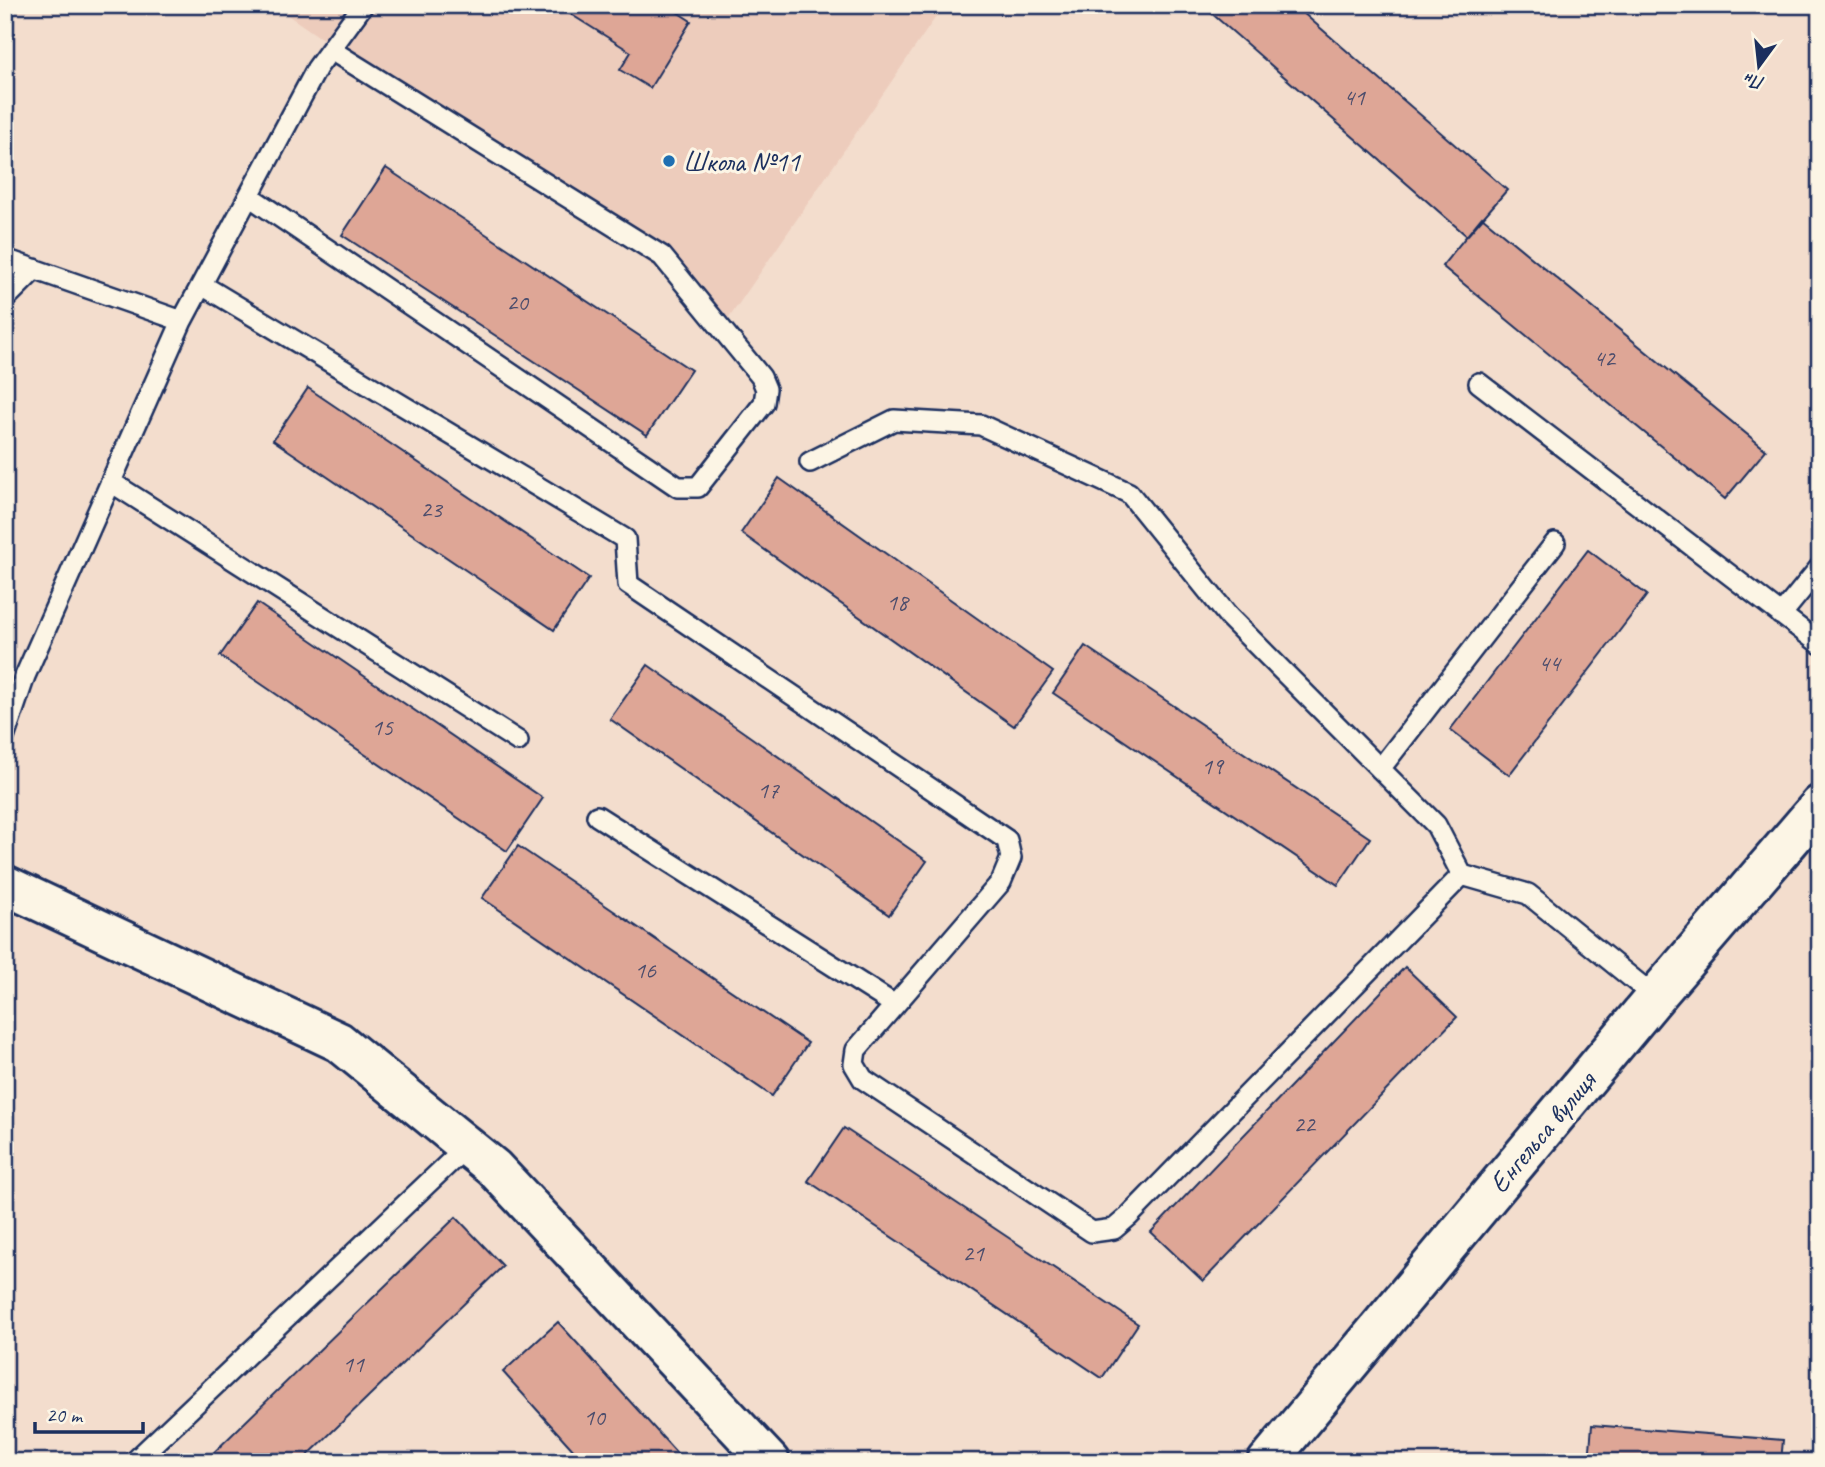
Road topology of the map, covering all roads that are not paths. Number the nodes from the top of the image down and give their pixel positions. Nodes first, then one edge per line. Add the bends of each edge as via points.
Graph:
1 (363, 5) edge
2 (331, 50) junction
3 (249, 196) junction
4 (5, 259) edge
5 (35, 269) junction
6 (202, 285) junction
7 (5, 299) edge
8 (183, 321) junction
9 (1479, 383) dead end
10 (810, 462) dead end
11 (111, 482) junction
12 (1555, 543) dead end
13 (1820, 567) edge
14 (1781, 615) junction
15 (1820, 644) edge
16 (5, 735) edge
17 (518, 741) dead end
18 (1380, 769) junction
19 (1820, 805) edge
20 (597, 816) dead end
21 (1462, 875) junction
22 (5, 885) edge
23 (1655, 997) junction
24 (895, 1005) junction
25 (467, 1146) junction
26 (134, 1462) edge
27 (770, 1462) edge
28 (1267, 1462) edge

1 - 2 lane
2 - 3 lane
2 - 3 lane via 662,256 761,377 766,388 764,403 698,487 678,487
3 - 6 lane
4 - 5 lane
5 - 7 lane
5 - 8 lane
6 - 8 lane
6 - 24 lane via 625,539 628,584 1007,840 1011,858 1001,882
8 - 11 lane
9 - 14 lane
10 - 18 lane via 894,420 981,425 1129,493 1229,617
11 - 16 lane via 24,676
11 - 17 lane
12 - 18 lane
13 - 14 lane
14 - 15 lane
18 - 21 lane via 1436,825
19 - 23 street, Енгельса вулиця
20 - 24 lane
21 - 23 lane via 1528,894
21 - 24 lane via 1114,1229 1092,1232 863,1079 854,1063 856,1050
22 - 25 street via 339,1042
23 - 28 street, Енгельса вулиця
25 - 26 lane
25 - 27 street via 494,1168

